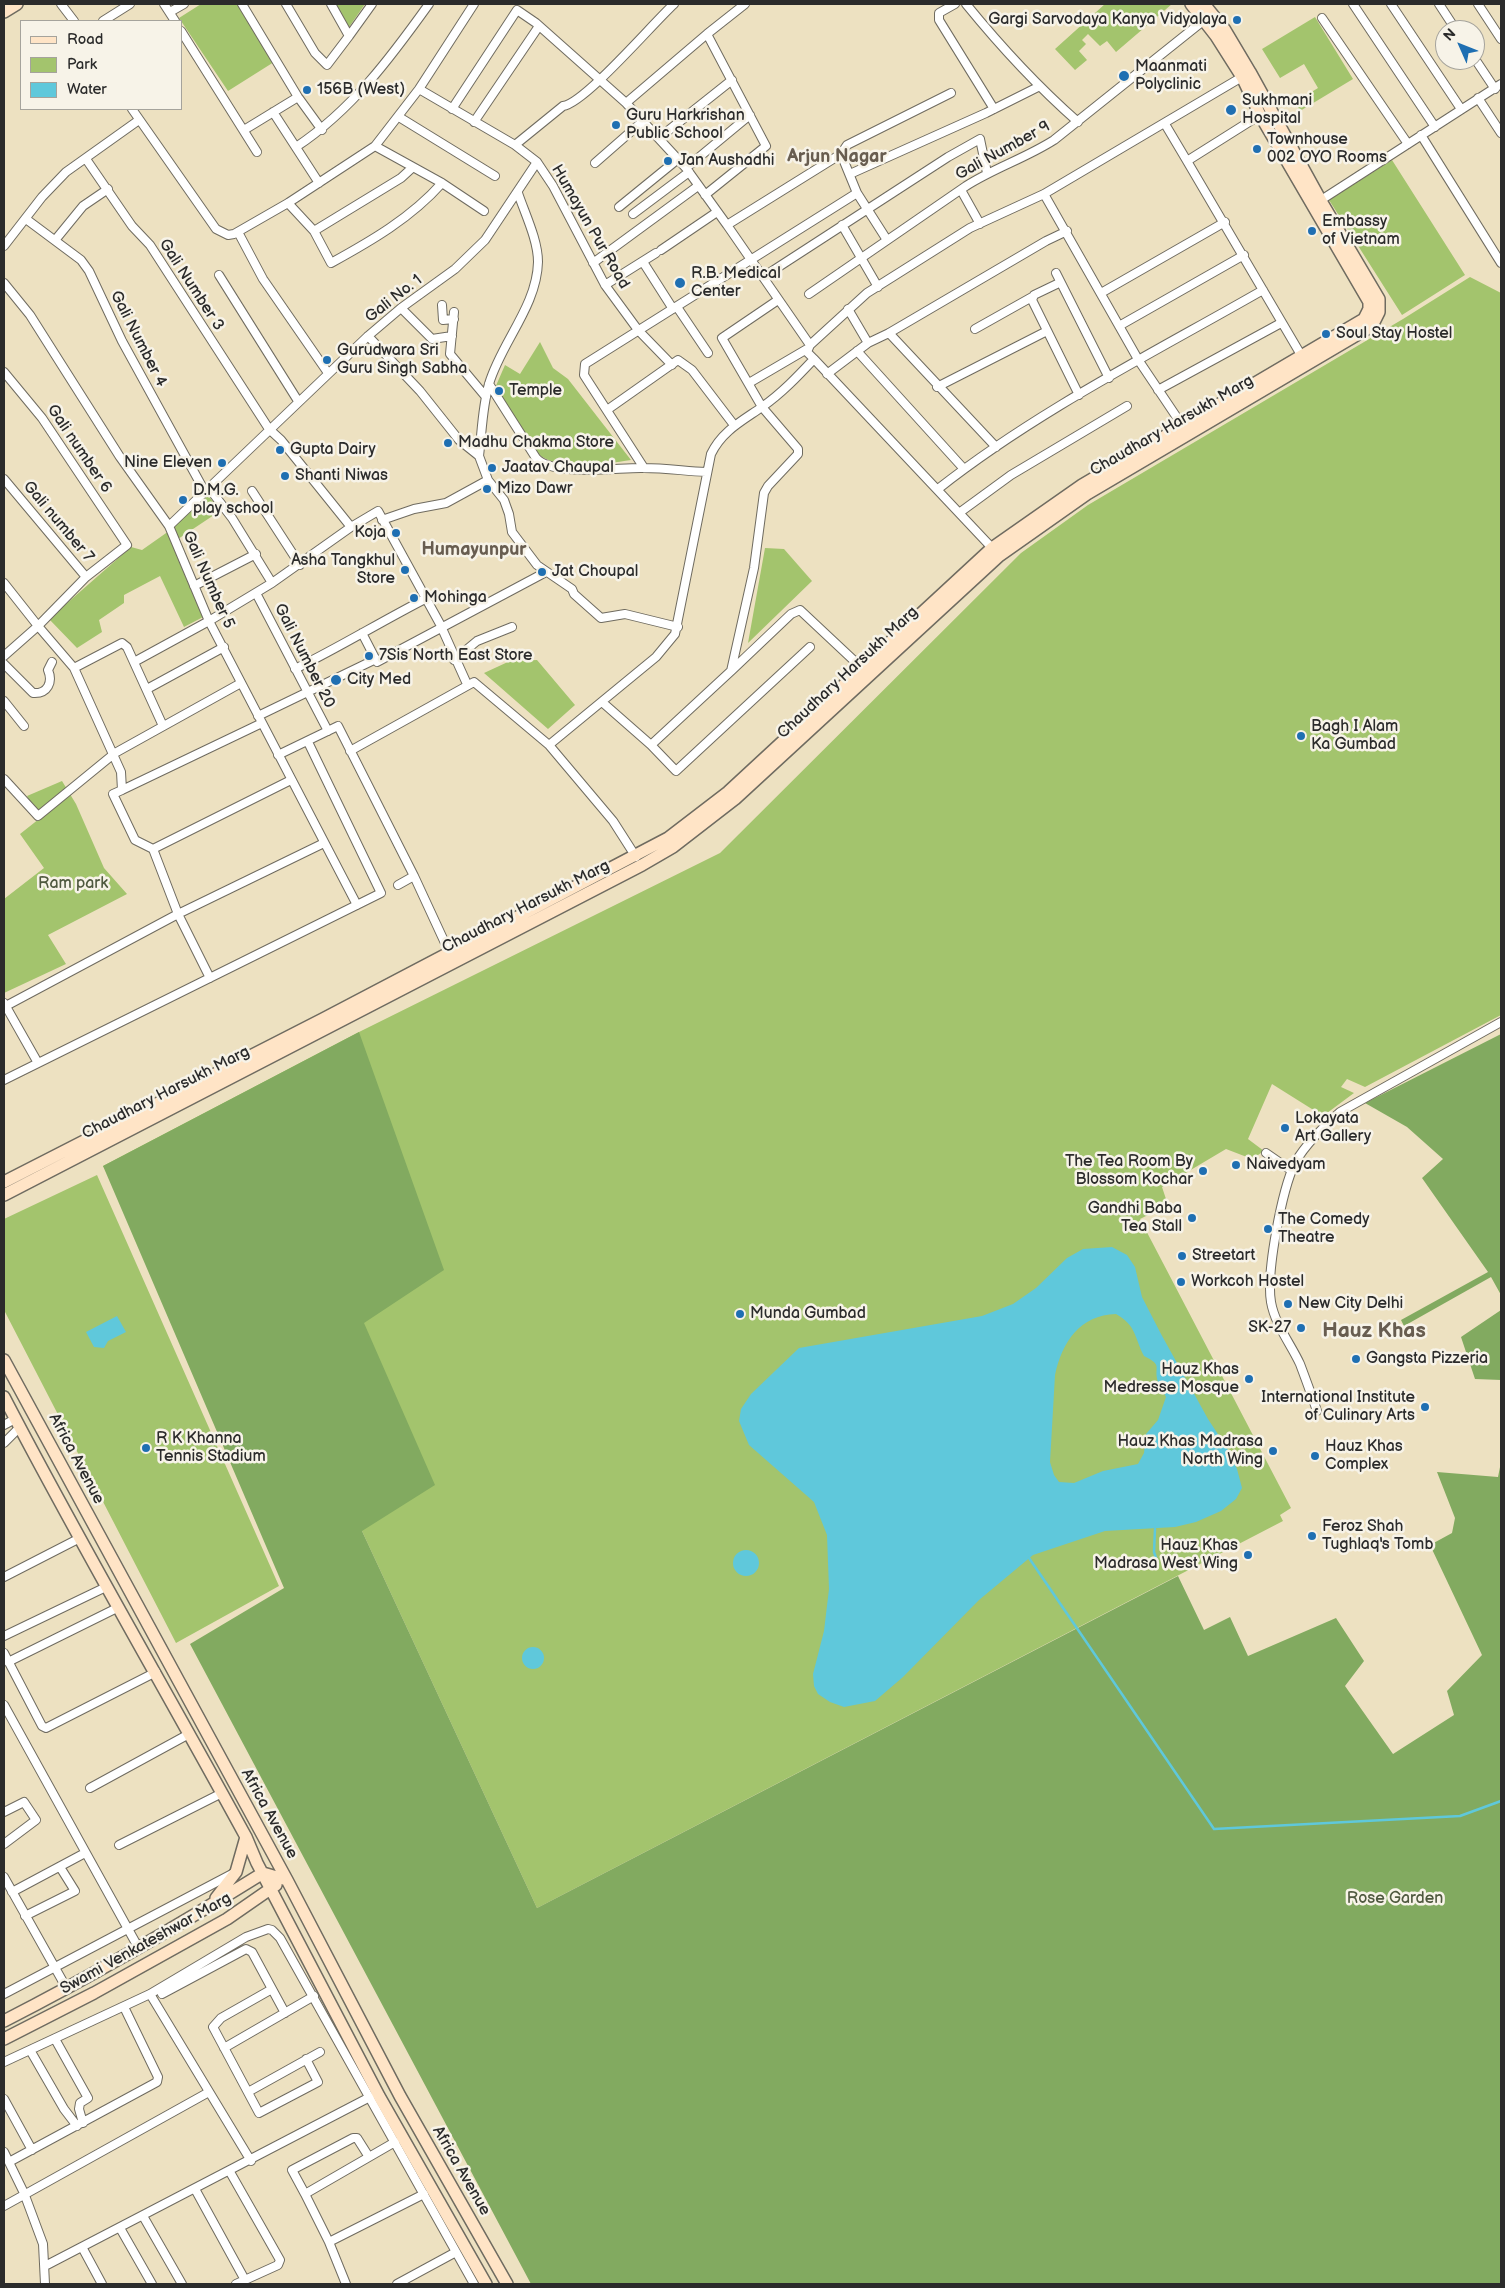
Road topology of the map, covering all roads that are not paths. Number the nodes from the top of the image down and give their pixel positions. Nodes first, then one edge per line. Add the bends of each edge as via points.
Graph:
1 (17, 4) edge
2 (61, 4) edge
3 (130, 4) edge
4 (164, 4) edge
5 (184, 4) edge
6 (242, 4) edge
7 (286, 4) edge
8 (331, 4) edge
9 (372, 4) edge
10 (429, 4) edge
11 (474, 4) edge
12 (510, 4) edge
13 (674, 4) edge
14 (745, 4) edge
15 (955, 4) edge
16 (966, 4) edge
17 (1190, 4) edge
18 (1204, 4) edge
19 (1353, 4) edge
20 (1391, 4) edge
21 (1439, 4) edge
22 (1478, 4) edge
23 (517, 10) junction
24 (4, 12) edge
25 (170, 12) junction
26 (1322, 18) dead end
27 (73, 20) edge
28 (104, 20) edge
29 (174, 20) edge
30 (1449, 20) edge
31 (1203, 21) junction
32 (539, 26) junction
33 (182, 33) edge
34 (707, 34) junction
35 (349, 36) junction
36 (1501, 38) edge
37 (1484, 70) edge
38 (1242, 77) junction
39 (598, 80) junction
40 (732, 80) junction
41 (1498, 86) edge
42 (1038, 87) junction
43 (419, 89) junction
44 (951, 92) dead end
45 (298, 97) junction
46 (1478, 98) junction
47 (626, 103) junction
48 (452, 109) junction
49 (994, 109) junction
50 (1460, 109) junction
51 (133, 110) edge
52 (273, 112) junction
53 (750, 115) junction
54 (1260, 115) junction
55 (399, 117) junction
56 (139, 120) junction
57 (643, 121) junction
58 (474, 122) junction
59 (1078, 122) junction
60 (1165, 124) junction
61 (1434, 127) junction
62 (244, 130) junction
63 (322, 130) junction
64 (1501, 133) edge
65 (1422, 135) junction
66 (659, 138) junction
67 (1408, 144) junction
68 (515, 145) junction
69 (375, 146) junction
70 (296, 147) junction
71 (257, 152) dead end
72 (841, 154) junction
73 (86, 159) junction
74 (678, 159) junction
75 (1187, 161) junction
76 (537, 162) junction
77 (595, 163) dead end
78 (413, 167) junction
79 (687, 170) junction
80 (987, 173) junction
81 (850, 174) junction
82 (496, 176) dead end
83 (319, 183) junction
84 (442, 183) junction
85 (698, 186) junction
86 (108, 189) junction
87 (961, 190) junction
88 (518, 193) junction
89 (857, 193) junction
90 (1044, 194) junction
91 (705, 195) junction
92 (288, 203) junction
93 (1316, 203) junction
94 (618, 207) dead end
95 (868, 209) junction
96 (484, 211) dead end
97 (717, 212) junction
98 (633, 214) dead end
99 (26, 219) junction
100 (1225, 222) junction
101 (980, 224) junction
102 (727, 225) junction
103 (842, 225) junction
104 (314, 230) junction
105 (1067, 231) junction
106 (238, 232) junction
107 (56, 240) junction
108 (887, 240) junction
109 (4, 246) edge
110 (1244, 255) junction
111 (862, 256) junction
112 (752, 261) junction
113 (593, 262) junction
114 (644, 262) junction
115 (1501, 263) edge
116 (1056, 273) dead end
117 (219, 275) dead end
118 (762, 277) junction
119 (4, 283) edge
120 (1059, 283) junction
121 (605, 285) junction
122 (878, 287) junction
123 (1263, 290) junction
124 (1101, 293) junction
125 (809, 294) dead end
126 (1032, 297) junction
127 (778, 300) junction
128 (442, 305) dead end
129 (401, 308) junction
130 (675, 308) junction
131 (848, 309) junction
132 (1281, 323) junction
133 (1118, 326) junction
134 (975, 329) dead end
135 (638, 330) junction
136 (1047, 331) junction
137 (889, 333) junction
138 (368, 336) junction
139 (452, 336) junction
140 (868, 343) junction
141 (808, 347) junction
142 (857, 351) junction
143 (708, 353) dead end
144 (814, 359) junction
145 (1139, 361) junction
146 (1305, 361) junction
147 (672, 365) junction
148 (4, 372) edge
149 (328, 373) junction
150 (827, 374) junction
151 (1109, 378) junction
152 (749, 383) junction
153 (489, 384) junction
154 (937, 387) junction
155 (1158, 390) junction
156 (1079, 395) junction
157 (486, 397) junction
158 (298, 401) junction
159 (1127, 406) dead end
160 (762, 407) junction
161 (607, 410) junction
162 (734, 425) junction
163 (269, 430) junction
164 (1186, 431) junction
165 (996, 447) junction
166 (480, 456) junction
167 (644, 468) junction
168 (964, 469) junction
169 (706, 472) junction
170 (4, 479) edge
171 (488, 480) junction
172 (938, 489) junction
173 (207, 490) junction
174 (252, 491) dead end
175 (959, 514) junction
176 (382, 520) junction
177 (169, 526) junction
178 (351, 526) junction
179 (995, 552) junction
180 (256, 554) junction
181 (300, 565) junction
182 (546, 572) junction
183 (86, 577) junction
184 (4, 583) edge
185 (272, 583) junction
186 (194, 586) junction
187 (256, 593) junction
188 (427, 598) junction
189 (210, 621) junction
190 (38, 626) junction
191 (442, 627) junction
192 (512, 627) dead end
193 (678, 627) junction
194 (362, 633) junction
195 (810, 647) dead end
196 (224, 648) junction
197 (4, 656) edge
198 (376, 659) junction
199 (454, 660) junction
200 (52, 662) dead end
201 (134, 662) junction
202 (4, 664) edge
203 (74, 668) junction
204 (295, 669) junction
205 (732, 671) junction
206 (866, 672) junction
207 (242, 683) junction
208 (467, 684) junction
209 (147, 689) junction
210 (307, 692) junction
211 (4, 702) edge
212 (602, 702) junction
213 (260, 719) junction
214 (24, 726) dead end
215 (163, 726) junction
216 (328, 732) junction
217 (308, 742) junction
218 (549, 745) junction
219 (651, 745) junction
220 (350, 750) junction
221 (115, 753) junction
222 (278, 755) junction
223 (4, 778) edge
224 (291, 780) junction
225 (122, 790) junction
226 (324, 844) junction
227 (153, 849) junction
228 (638, 861) junction
229 (414, 876) junction
230 (398, 885) dead end
231 (357, 905) junction
232 (178, 914) junction
233 (452, 958) junction
234 (210, 978) junction
235 (4, 1005) edge
236 (1501, 1022) edge
237 (38, 1063) junction
238 (4, 1080) edge
239 (120, 1123) junction
240 (1266, 1153) dead end
241 (1292, 1171) junction
242 (4, 1182) edge
243 (4, 1195) edge
244 (4, 1360) edge
245 (4, 1397) edge
246 (1317, 1411) dead end
247 (18, 1423) junction
248 (4, 1425) edge
249 (4, 1443) edge
250 (80, 1538) junction
251 (4, 1577) edge
252 (106, 1587) junction
253 (117, 1608) junction
254 (4, 1636) edge
255 (4, 1653) edge
256 (8, 1662) junction
257 (156, 1672) junction
258 (4, 1705) edge
259 (189, 1734) junction
260 (90, 1788) dead end
261 (222, 1793) junction
262 (4, 1812) edge
263 (246, 1838) junction
264 (4, 1844) edge
265 (119, 1845) dead end
266 (85, 1853) junction
267 (60, 1867) junction
268 (236, 1872) junction
269 (263, 1873) junction
270 (4, 1877) edge
271 (286, 1880) junction
272 (270, 1887) junction
273 (12, 1892) junction
274 (25, 1916) junction
275 (194, 1917) junction
276 (128, 1928) junction
277 (138, 1947) junction
278 (54, 1967) junction
279 (67, 1989) junction
280 (272, 1989) junction
281 (4, 1994) edge
282 (150, 1994) junction
283 (162, 1994) dead end
284 (314, 1996) junction
285 (124, 2007) junction
286 (286, 2013) junction
287 (4, 2022) edge
288 (4, 2039) edge
289 (55, 2039) junction
290 (224, 2048) junction
291 (30, 2050) junction
292 (320, 2052) dead end
293 (306, 2059) junction
294 (4, 2062) edge
295 (209, 2092) junction
296 (248, 2092) junction
297 (370, 2097) junction
298 (4, 2099) edge
299 (80, 2124) junction
300 (395, 2142) junction
301 (32, 2150) junction
302 (4, 2152) edge
303 (369, 2157) junction
304 (251, 2160) junction
305 (10, 2162) junction
306 (230, 2172) junction
307 (195, 2190) junction
308 (24, 2194) junction
309 (304, 2194) junction
310 (424, 2194) junction
311 (4, 2206) edge
312 (143, 2216) junction
313 (120, 2228) junction
314 (329, 2242) junction
315 (82, 2248) junction
316 (456, 2252) junction
317 (45, 2266) junction
318 (245, 2280) junction
319 (45, 2284) edge
320 (102, 2284) edge
321 (152, 2284) edge
322 (182, 2284) edge
323 (236, 2284) edge
324 (346, 2284) edge
325 (397, 2284) edge
326 (474, 2284) edge
327 (486, 2284) edge
328 (507, 2284) edge

1 - 24 street
2 - 27 street
3 - 28 street
4 - 25 street
5 - 25 street
6 - 45 street
7 - 35 street via 315,53 327,65
8 - 35 street
9 - 35 street
10 - 63 street via 390,59
11 - 43 street
12 - 23 street
13 - 39 street
14 - 34 street
15 - 49 street via 939,13 939,20
16 - 42 street
17 - 31 street, Chaudhary Harsukh Marg
18 - 93 street, Chaudhary Harsukh Marg via 1225,30 1250,72
19 - 61 street
20 - 50 street
21 - 30 street
22 - 36 street
23 - 32 street
23 - 48 street
25 - 29 street
26 - 67 street
31 - 38 street, Chaudhary Harsukh Marg
31 - 59 street, Gali Number 9
32 - 39 street
32 - 58 street
33 - 62 street
34 - 40 street
34 - 47 street
37 - 41 street
38 - 54 street, Chaudhary Harsukh Marg
38 - 60 street
39 - 47 street
39 - 68 street via 573,103 563,106
40 - 53 street
40 - 66 street
41 - 46 street
42 - 49 street
42 - 59 street
43 - 48 street, Humayun Pur Road
43 - 55 street
44 - 72 street via 847,145
45 - 52 street
45 - 63 street
46 - 50 street
46 - 64 street
47 - 57 street
48 - 58 street, Humayun Pur Road
49 - 81 street
50 - 61 street
51 - 56 street
52 - 62 street
52 - 70 street
53 - 79 street
53 - 91 street via 766,146
54 - 75 street
54 - 93 street, Chaudhary Harsukh Marg
55 - 69 street
55 - 82 street
56 - 73 street
56 - 106 street via 216,229 228,235
57 - 66 street
57 - 77 street
58 - 68 street, Humayun Pur Road
59 - 80 street, Gali Number 9 via 1037,151
60 - 75 street
60 - 90 street
61 - 65 street
62 - 71 street
63 - 70 street
65 - 67 street
65 - 115 street
66 - 74 street
67 - 93 street
68 - 76 street, Humayun Pur Road
69 - 78 street
69 - 83 street
70 - 83 street
72 - 81 street
72 - 102 street
73 - 86 street, Gali Number 3
73 - 99 street via 66,172
74 - 79 street
74 - 94 street
75 - 100 street
76 - 88 street, Gali No. 1
76 - 113 street, Humayun Pur Road
78 - 84 street
78 - 104 street via 401,178
79 - 85 street
79 - 98 street
80 - 87 street, Gali Number 9
80 - 95 street via 980,139
81 - 89 street
83 - 92 street
84 - 96 street
84 - 104 street via 406,217 331,263
85 - 91 street
85 - 113 street
86 - 107 street via 82,206
86 - 163 street, Gali Number 3 via 132,226 150,246
87 - 101 street
87 - 108 street, Gali Number 9
88 - 129 street, Gali No. 1 via 485,240 455,269
88 - 153 street via 538,254 537,270 534,288
89 - 95 street
89 - 112 street
90 - 101 street
90 - 105 street
91 - 97 street
92 - 104 street
92 - 106 street
93 - 146 street, Chaudhary Harsukh Marg via 1380,299 1374,309 1372,326
95 - 103 street
95 - 108 street
97 - 102 street
97 - 114 street
99 - 107 street, Gali Number 4
99 - 109 street
100 - 110 street
100 - 124 street
101 - 122 street
102 - 112 street
103 - 111 street
103 - 118 street
105 - 124 street
105 - 137 street
106 - 149 street via 273,294
107 - 173 street, Gali Number 4 via 90,270 122,341
108 - 111 street, Gali Number 9
110 - 123 street
110 - 133 street
111 - 122 street
111 - 125 street, Gali Number 9
112 - 118 street
112 - 130 street
113 - 121 street, Humayun Pur Road
114 - 121 street
114 - 130 street
116 - 120 street
117 - 158 street
118 - 127 street
119 - 177 street, Gali Number 5 via 30,315 120,457
120 - 126 street
120 - 151 street
121 - 135 street, Humayun Pur Road
122 - 131 street
123 - 132 street
123 - 145 street
124 - 133 street
126 - 134 street
126 - 136 street
127 - 141 street
127 - 152 street via 722,338
128 - 139 street via 443,320 454,316
129 - 138 street, Gali No. 1
129 - 139 street via 432,339
130 - 135 street
130 - 143 street
131 - 140 street
131 - 141 street
132 - 146 street
132 - 155 street
133 - 145 street
135 - 147 street, Humayun Pur Road
135 - 161 street via 583,368
136 - 154 street
136 - 156 street
137 - 140 street
137 - 154 street
138 - 149 street, Gali No. 1
138 - 166 street via 420,391 460,440
139 - 157 street via 450,354
140 - 142 street
141 - 144 street
141 - 152 street
142 - 150 street
142 - 168 street
144 - 150 street
144 - 160 street via 787,388
145 - 151 street
145 - 155 street
146 - 164 street, Chaudhary Harsukh Marg
147 - 161 street
147 - 162 street via 678,360 692,370
148 - 183 street, Gali number 6 via 42,418 127,545
149 - 158 street, Gali No. 1
150 - 172 street
151 - 156 street
152 - 160 street
153 - 157 street
153 - 167 street via 542,463 590,471
154 - 165 street
155 - 164 street
156 - 165 street
157 - 166 street
158 - 163 street, Gali No. 1
159 - 175 street via 1011,475
160 - 162 street
160 - 205 street via 799,451 764,493 754,568
161 - 167 street
162 - 169 street via 716,443
163 - 173 street, Gali No. 1
163 - 178 street, Gali Number 3 via 281,440
164 - 179 street, Chaudhary Harsukh Marg via 1082,485
165 - 168 street
166 - 171 street
167 - 169 street
168 - 172 street
169 - 193 street
170 - 183 street, Gali number 7
171 - 176 street via 446,503
171 - 182 street via 504,500 512,532
172 - 175 street
173 - 177 street, Gali No. 1
173 - 180 street, Gali Number 4
174 - 181 street
175 - 179 street
176 - 178 street via 378,511
176 - 188 street
177 - 186 street, Gali Number 5
178 - 181 street
179 - 206 street, Chaudhary Harsukh Marg
180 - 185 street, Gali Number 4
180 - 186 street
181 - 185 street
182 - 191 street
182 - 193 street via 572,589 601,618 625,614
183 - 190 street, Gali number 7
184 - 190 street
185 - 187 street
186 - 189 street, Gali Number 5
187 - 189 street
187 - 204 street, Gali Number 20
188 - 191 street
188 - 194 street
189 - 196 street, Gali Number 5
189 - 201 street
190 - 197 street, Gali number 7
190 - 203 street
191 - 198 street via 377,662
191 - 199 street
192 - 199 street via 477,641
193 - 212 street via 656,657
194 - 198 street
194 - 204 street
195 - 219 street via 676,771
196 - 207 street, Gali Number 5
196 - 209 street
198 - 210 street
199 - 208 street
200 - 202 street via 48,670 52,681 50,686 37,694
201 - 203 street via 122,642
201 - 209 street
203 - 221 street
204 - 210 street, Gali Number 20
205 - 206 street via 791,614 800,610
205 - 219 street
206 - 228 street, Chaudhary Harsukh Marg via 704,812
207 - 213 street, Gali Number 5
207 - 215 street
208 - 218 street via 477,683
208 - 220 street
209 - 215 street
210 - 213 street
210 - 216 street, Gali Number 20
211 - 214 street
212 - 218 street
212 - 219 street
213 - 222 street, Gali Number 5
213 - 225 street
215 - 221 street
216 - 217 street
216 - 220 street via 338,726
217 - 222 street
217 - 231 street via 381,893
218 - 228 street via 613,821
220 - 229 street
221 - 223 street via 38,816
221 - 225 street
222 - 224 street, Gali Number 5
224 - 226 street, Gali Number 5
224 - 227 street
225 - 227 street via 113,794 135,840
226 - 231 street, Gali Number 5
226 - 232 street
227 - 232 street
228 - 233 street, Chaudhary Harsukh Marg
229 - 230 street
229 - 233 street
231 - 234 street
232 - 234 street
232 - 235 street
233 - 239 street, Chaudhary Harsukh Marg
234 - 237 street
235 - 237 street
236 - 241 street via 1340,1112 1296,1161
237 - 238 street
239 - 242 street, Chaudhary Harsukh Marg
239 - 243 street, Chaudhary Harsukh Marg
240 - 241 street
241 - 246 street via 1270,1270 1271,1302 1300,1364
244 - 271 street, Africa Avenue
245 - 247 street, Africa Avenue
247 - 248 street
247 - 249 street
247 - 250 street, Africa Avenue
250 - 251 street
250 - 252 street, Africa Avenue
252 - 253 street, Africa Avenue
252 - 254 street
253 - 256 street
253 - 257 street, Africa Avenue
255 - 256 street
256 - 257 street via 46,1728
257 - 259 street, Africa Avenue
258 - 266 street
259 - 260 street
259 - 261 street, Africa Avenue
261 - 263 street, Africa Avenue
261 - 265 street
262 - 264 street via 24,1802 36,1820
263 - 268 street
263 - 269 street, Africa Avenue
266 - 267 street
266 - 276 street
267 - 273 street
267 - 274 street via 75,1891
268 - 275 street via 215,1900
268 - 276 street
269 - 271 street
269 - 272 street, Africa Avenue
269 - 275 street, Swami Venkateshwar Marg
270 - 273 street
271 - 272 street, Swami Venkateshwar Marg
271 - 328 street, Africa Avenue via 400,2096
272 - 288 street, Swami Venkateshwar Marg via 227,1919
272 - 327 street, Africa Avenue via 379,2096
273 - 274 street
274 - 278 street
275 - 277 street
276 - 277 street
276 - 278 street
277 - 279 street
278 - 279 street
278 - 281 street
279 - 287 street
280 - 283 street via 252,1952 246,1949
280 - 286 street
280 - 290 street via 215,2022 213,2027
282 - 284 street via 246,1938 268,1929 280,1938
282 - 285 street
282 - 295 street
284 - 286 street
284 - 297 street
285 - 289 street
285 - 299 street via 158,2080
286 - 290 street
289 - 291 street
289 - 299 street via 88,2098 80,2103
290 - 296 street
291 - 294 street
291 - 299 street via 64,2109
292 - 293 street
293 - 296 street
293 - 296 street via 318,2082 259,2113
295 - 304 street
295 - 308 street
297 - 300 street
297 - 304 street
298 - 301 street
299 - 301 street
300 - 303 street
300 - 310 street
301 - 305 street
302 - 305 street
303 - 309 street
303 - 309 street via 357,2138 353,2138 292,2170
304 - 306 street
305 - 308 street
306 - 307 street
306 - 318 street via 280,2260 278,2265
307 - 312 street
307 - 318 street
308 - 311 street
308 - 317 street via 43,2244
309 - 314 street
310 - 314 street
310 - 316 street
312 - 313 street
312 - 322 street
313 - 315 street
313 - 321 street
314 - 324 street
315 - 317 street
315 - 320 street
316 - 325 street
316 - 326 street
317 - 319 street
318 - 323 street

